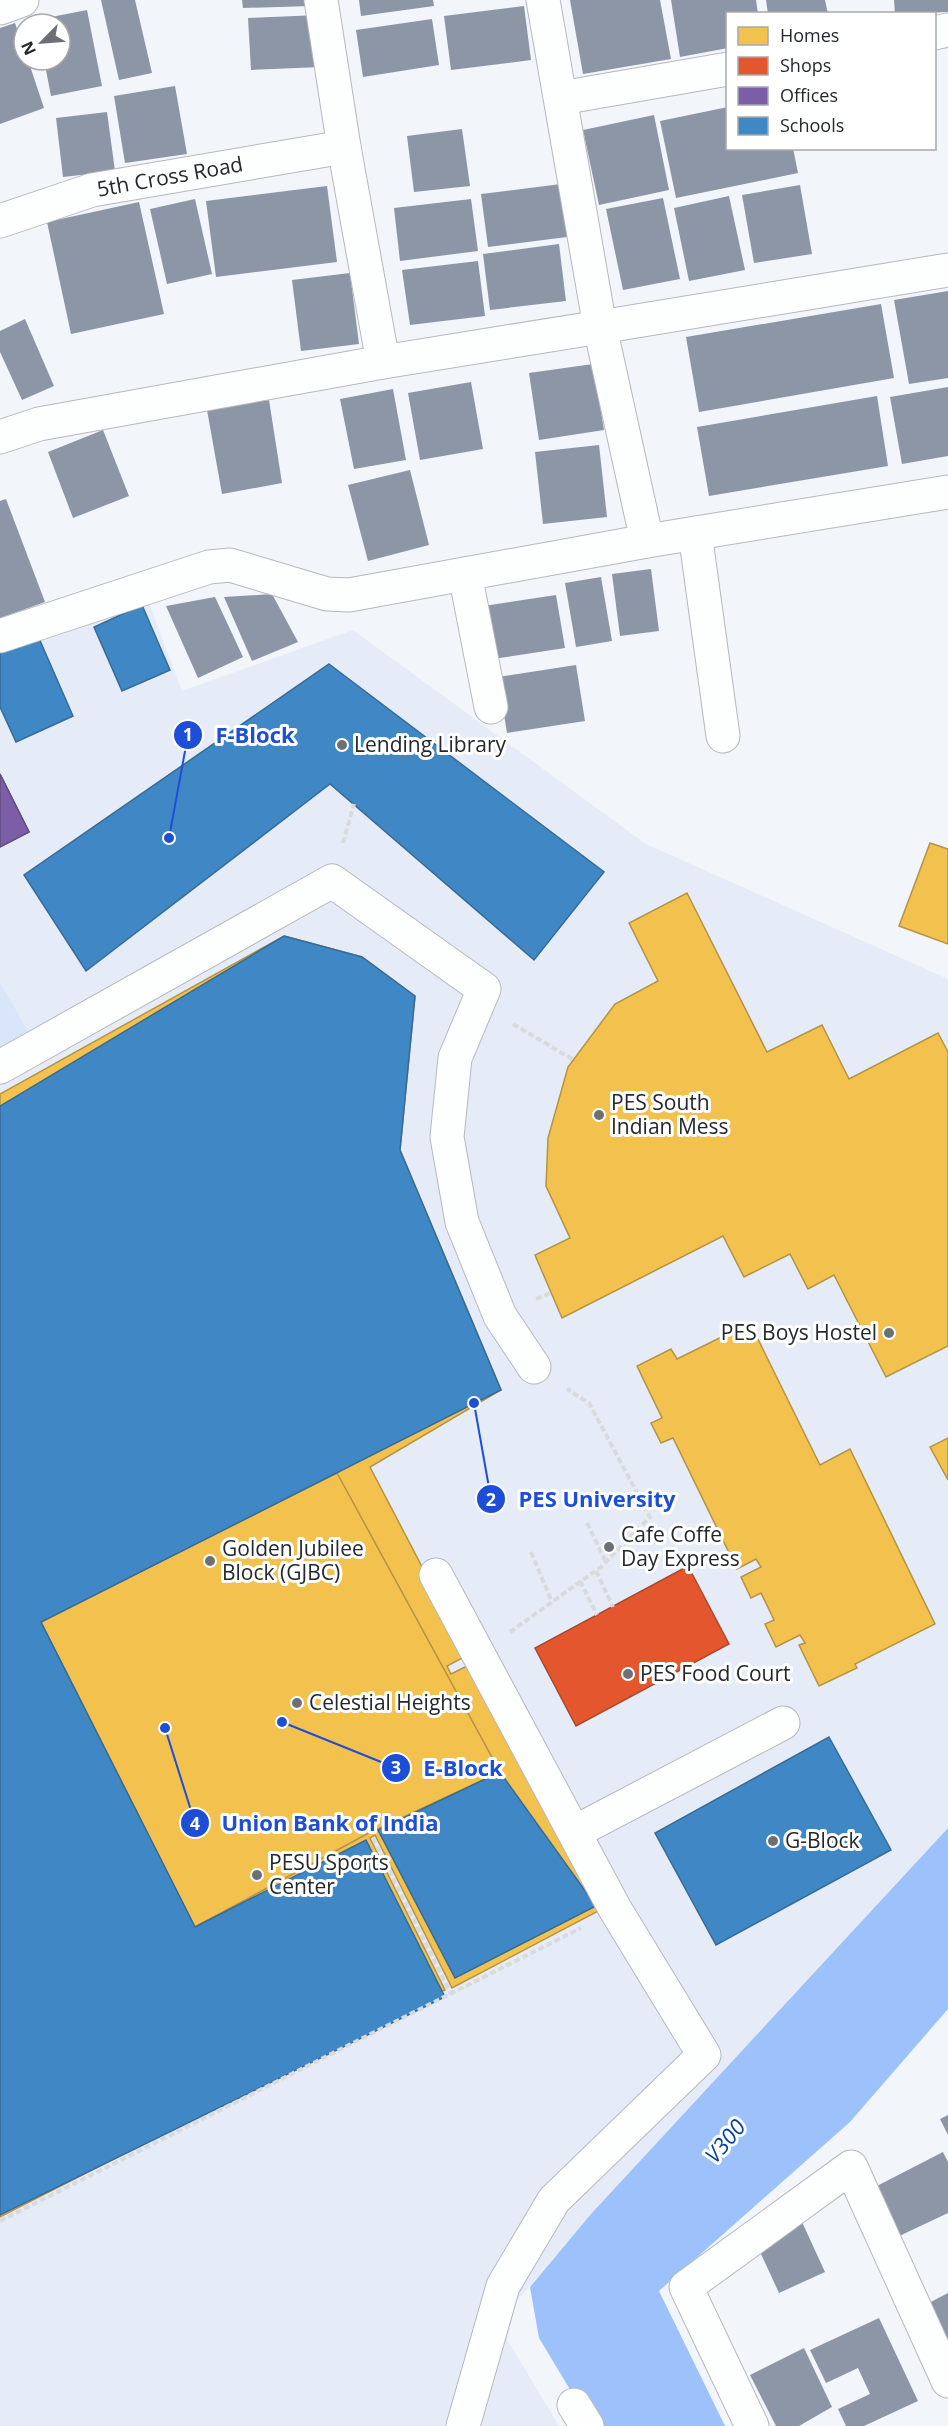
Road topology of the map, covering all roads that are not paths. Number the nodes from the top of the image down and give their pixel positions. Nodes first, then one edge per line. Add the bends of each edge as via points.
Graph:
1 (22, 0) edge
2 (321, 0) edge
3 (543, 0) edge
4 (0, 8) edge
5 (726, 69) edge
6 (561, 98) junction
7 (344, 147) junction
8 (0, 221) edge
9 (948, 270) edge
10 (600, 327) junction
11 (383, 362) junction
12 (0, 437) edge
13 (948, 492) edge
14 (695, 533) junction
15 (647, 541) junction
16 (465, 574) junction
17 (0, 636) edge
18 (490, 707) dead end
19 (723, 736) dead end
20 (0, 1067) edge
21 (534, 1366) road end
22 (436, 1575) dead end
23 (783, 1724) dead end
24 (575, 1832) junction
25 (948, 2381) edge
26 (463, 2426) edge
27 (752, 2426) edge

1 - 4 street
2 - 7 street
3 - 6 street
5 - 6 street
6 - 10 street
7 - 8 street, 5th Cross Road via 92,190
7 - 11 street
9 - 10 street
10 - 11 street
10 - 15 street
11 - 12 street via 39,424
13 - 14 street
14 - 15 street
14 - 19 street
15 - 16 street
16 - 17 street via 349,595 327,594 230,565 209,567
16 - 18 street
20 - 21 street via 332,881 484,989 455,1058 447,1137 462,1222 500,1316
22 - 24 street
23 - 24 street
24 - 26 street via 615,1909 704,2055 554,2200 503,2286
25 - 27 street via 851,2167 686,2287

